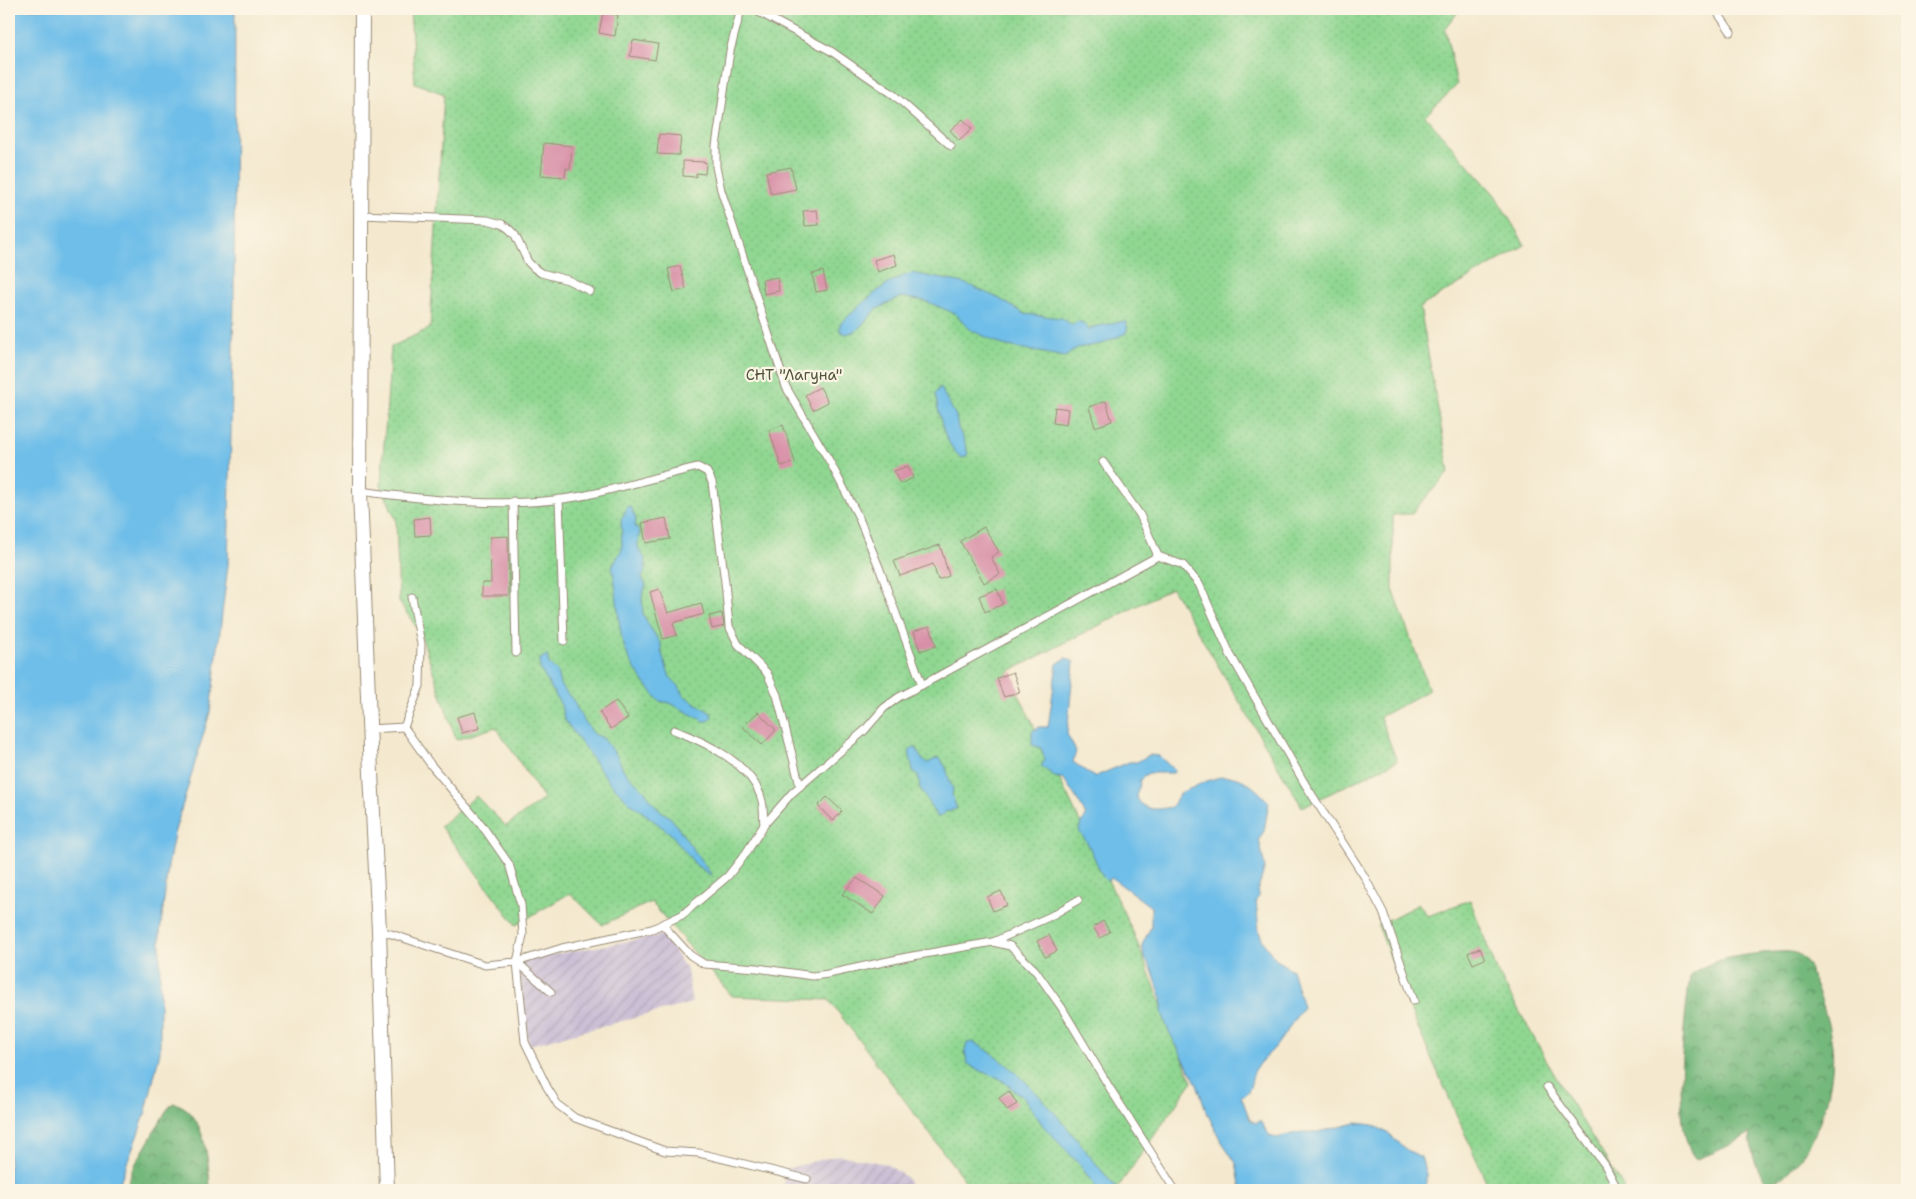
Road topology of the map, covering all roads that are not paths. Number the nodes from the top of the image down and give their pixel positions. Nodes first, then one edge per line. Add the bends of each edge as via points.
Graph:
1 (362, 9) edge
2 (741, 9) edge
3 (753, 9) edge
4 (1715, 9) edge
5 (1731, 32) dead end
6 (951, 146) dead end
7 (362, 215) junction
8 (590, 291) dead end
9 (1103, 462) dead end
10 (360, 491) junction
11 (559, 499) junction
12 (513, 501) junction
13 (1158, 556) junction
14 (412, 597) dead end
15 (564, 641) dead end
16 (516, 653) dead end
17 (922, 685) junction
18 (404, 727) junction
19 (369, 729) junction
20 (674, 730) dead end
21 (800, 786) junction
22 (764, 825) junction
23 (1078, 900) dead end
24 (662, 924) junction
25 (379, 930) junction
26 (993, 942) junction
27 (516, 962) junction
28 (551, 992) dead end
29 (1414, 1001) dead end
30 (1548, 1087) dead end
31 (807, 1179) dead end
32 (388, 1190) edge
33 (1175, 1190) edge
34 (1618, 1190) edge

1 - 7 street
2 - 17 lane via 730,50 716,146 721,190 786,387 858,516
3 - 6 lane via 831,51 894,95
4 - 5 lane
7 - 8 lane via 487,220 502,224 515,235 534,268
7 - 10 street
9 - 13 lane via 1140,515
10 - 12 lane via 418,499
10 - 19 street
11 - 12 lane
11 - 15 lane
11 - 21 lane via 698,467 707,472 712,482 729,626 738,644 767,673 777,695
12 - 16 lane
13 - 17 lane
13 - 29 lane via 1183,565 1199,584 1230,654 1383,912
14 - 18 lane via 421,644 420,686
17 - 21 lane via 884,708 864,731
18 - 19 lane
18 - 27 lane via 510,864 521,905 523,935
19 - 25 street
20 - 22 lane via 697,739 744,771 762,801
21 - 22 lane
22 - 24 lane via 728,876 682,915
23 - 26 lane
24 - 26 lane via 690,955 704,964 812,976
24 - 27 lane
25 - 27 lane via 484,966
25 - 32 street
26 - 33 lane via 1010,946 1035,970
27 - 28 lane
27 - 31 lane via 525,1042 558,1105 575,1118 665,1151 699,1153
30 - 34 lane via 1605,1165

